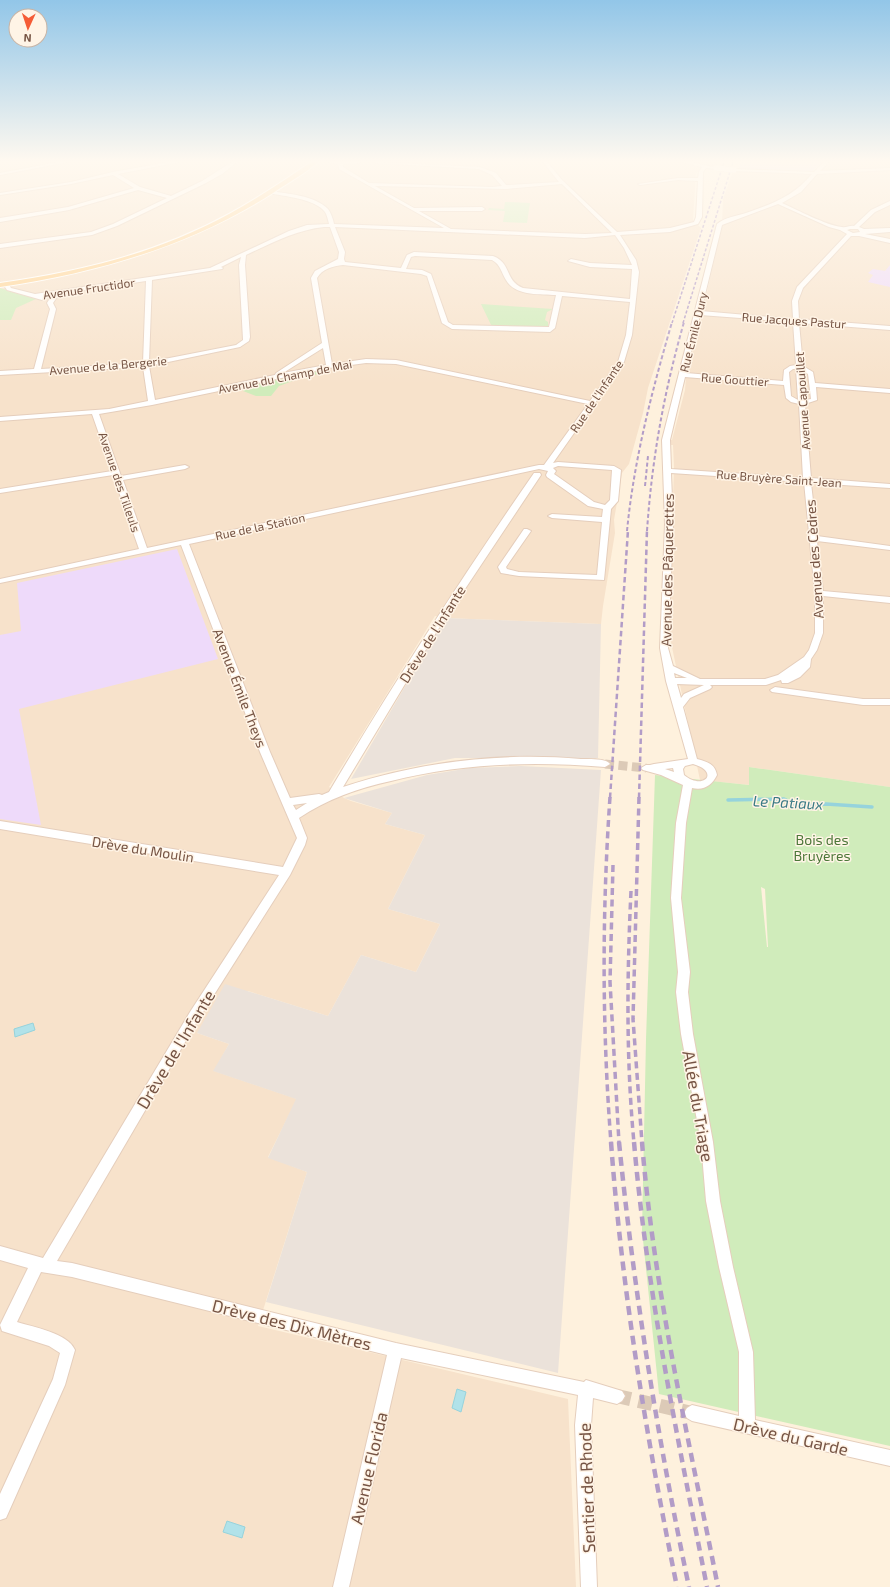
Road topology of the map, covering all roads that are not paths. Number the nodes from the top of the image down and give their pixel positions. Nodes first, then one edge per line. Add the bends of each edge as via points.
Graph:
1 (70, 236) edge
2 (186, 236) edge
3 (285, 236) edge
4 (336, 236) edge
5 (618, 236) edge
6 (717, 236) edge
7 (848, 236) edge
8 (874, 236) edge
9 (890, 241) edge
10 (0, 246) edge
11 (244, 255) junction
12 (342, 261) junction
13 (571, 261) dead end
14 (242, 265) junction
15 (635, 267) junction
16 (213, 268) junction
17 (403, 270) junction
18 (149, 280) junction
19 (3, 284) edge
20 (56, 294) junction
21 (559, 295) junction
22 (36, 296) junction
23 (633, 302) junction
24 (50, 303) junction
25 (698, 313) junction
26 (796, 321) junction
27 (890, 328) edge
28 (325, 344) junction
29 (146, 364) junction
30 (329, 366) junction
31 (799, 367) junction
32 (37, 371) junction
33 (0, 373) edge
34 (683, 375) junction
35 (273, 377) junction
36 (787, 383) junction
37 (812, 385) junction
38 (890, 391) edge
39 (152, 403) junction
40 (592, 403) junction
41 (802, 403) junction
42 (95, 413) junction
43 (0, 419) edge
44 (185, 467) dead end
45 (547, 467) junction
46 (668, 471) junction
47 (537, 472) junction
48 (117, 475) junction
49 (550, 475) junction
50 (808, 481) junction
51 (890, 486) edge
52 (1, 490) edge
53 (607, 508) junction
54 (552, 516) dead end
55 (606, 520) junction
56 (527, 531) dead end
57 (814, 538) junction
58 (184, 542) junction
59 (890, 548) edge
60 (144, 551) junction
61 (0, 581) edge
62 (819, 593) junction
63 (890, 600) edge
64 (668, 667) junction
65 (784, 679) junction
66 (672, 684) junction
67 (706, 684) junction
68 (775, 690) dead end
69 (808, 695) junction
70 (890, 702) edge
71 (678, 707) junction
72 (693, 761) junction
73 (605, 764) tunnel mouth
74 (682, 764) junction
75 (684, 781) junction
76 (332, 794) junction
77 (286, 802) junction
78 (293, 817) junction
79 (0, 825) edge
80 (300, 832) joint
81 (286, 872) junction
82 (0, 1253) edge
83 (42, 1264) junction
84 (3, 1325) edge
85 (396, 1350) junction
86 (586, 1388) junction
87 (618, 1396) tunnel mouth
88 (692, 1413) tunnel mouth
89 (747, 1426) junction
90 (890, 1458) edge
91 (0, 1512) edge
92 (341, 1587) edge
93 (589, 1587) edge

1 - 10 street
2 - 19 main road via 147,252 79,271
3 - 11 street, Avenue Fructidor
4 - 12 street
5 - 15 street, Rue de l'Infante via 625,244
6 - 25 street, Rue Émile Dury
7 - 26 street, Avenue Capouillet via 798,292 794,301
8 - 9 street
11 - 14 street, Avenue de la Bergerie
11 - 16 street, Avenue Fructidor
12 - 17 street
12 - 28 street via 317,272 314,278
13 - 15 street via 590,265
14 - 16 street, Avenue Fructidor
14 - 29 street, Avenue de la Bergerie via 246,341 230,348
15 - 23 street, Rue de l'Infante
16 - 18 street, Avenue Fructidor
17 - 21 street via 409,256 414,254 493,258 502,263 513,288
17 - 21 street via 429,274 445,323 452,327 550,330
18 - 20 street, Avenue Fructidor
18 - 29 street
19 - 22 street, Avenue Fructidor via 10,289
20 - 22 street, Avenue Fructidor
20 - 24 street
21 - 23 street
22 - 24 street, Avenue Fructidor
23 - 40 street, Rue de l'Infante via 629,335 621,362
24 - 32 street via 53,309
25 - 26 street, Rue Jacques Pastur
25 - 34 street, Rue Émile Dury
26 - 27 street, Rue Jacques Pastur
26 - 31 street, Avenue Capouillet
28 - 30 street
28 - 35 street
29 - 32 street, Avenue de la Bergerie
29 - 39 street
30 - 35 street, Avenue du Champ de Mai
30 - 40 street, Avenue du Champ de Mai via 366,361 396,362
31 - 36 street via 792,367 786,371
31 - 37 street via 812,373
31 - 41 street, Avenue Capouillet
32 - 33 street, Avenue de la Bergerie
34 - 36 street, Rue Gouttier
34 - 46 street, Rue Émile Dury via 666,440
35 - 39 street, Avenue du Champ de Mai
36 - 41 street via 790,400
37 - 38 street
37 - 41 street via 814,400
39 - 42 street, Avenue du Champ de Mai
40 - 45 street, Rue de l'Infante
41 - 50 street, Avenue Capouillet
42 - 43 street, Avenue du Champ de Mai
42 - 48 street, Avenue des Tilleuls
44 - 48 street
45 - 47 street
45 - 49 street via 552,471
45 - 53 street via 558,464 617,470 614,501
46 - 50 street, Rue Bruyère Saint-Jean
46 - 64 street, Avenue des Pâquerettes via 669,524 663,636
47 - 49 street via 544,476
47 - 58 street, Rue de la Station via 521,472
47 - 76 street, Drève de l'Infante via 432,631
48 - 52 street
48 - 60 street, Avenue des Tilleuls
49 - 53 street via 591,504
50 - 51 street, Rue Bruyère Saint-Jean
50 - 57 street, Avenue des Cèdres
53 - 55 street
54 - 55 street
55 - 56 street via 601,578 504,571 502,567
57 - 59 street
57 - 62 street, Avenue des Cèdres
58 - 60 street, Rue de la Station
58 - 77 street, Avenue Émile Theys
60 - 61 street, Rue de la Station
62 - 63 street
62 - 65 street, Avenue des Cèdres via 819,634 813,650 807,659 806,667
64 - 66 street, Avenue des Pâquerettes
64 - 67 street, Avenue des Cèdres
65 - 67 street, Avenue des Cèdres via 771,686 752,688
65 - 69 street
66 - 67 street, Avenue des Cèdres
66 - 71 street, Avenue des Pâquerettes
67 - 71 street, Avenue des Cèdres via 687,696
68 - 69 street
69 - 70 street via 863,702
71 - 72 street, Avenue des Pâquerettes
72 - 74 street
72 - 75 street via 711,769 712,779 702,785
73 - 76 street via 561,760 471,762 407,773
74 - 75 street via 678,772
74 - 75 street via 646,768
75 - 89 street, Allée du Triage via 676,898 684,972 682,992 707,1142 713,1201 746,1352
76 - 77 street via 316,799
76 - 78 street, Drève de l'Infante
77 - 78 street, Avenue Émile Theys
78 - 80 street, Avenue Émile Theys
79 - 81 street, Drève du Moulin
80 - 81 street, Drève de l'Infante via 300,845
81 - 83 street, Drève de l'Infante via 194,1016
82 - 83 street, Drève des Dix Mètres
83 - 84 street, Drève de l'Infante
83 - 85 street, Drève des Dix Mètres
84 - 91 street via 53,1340 68,1350 60,1380
85 - 86 street, Drève des Dix Mètres
85 - 92 street, Avenue Florida
86 - 87 street
86 - 93 street, Sentier de Rhode via 583,1425
88 - 89 street, Drève du Garde
89 - 90 street, Drève du Garde

